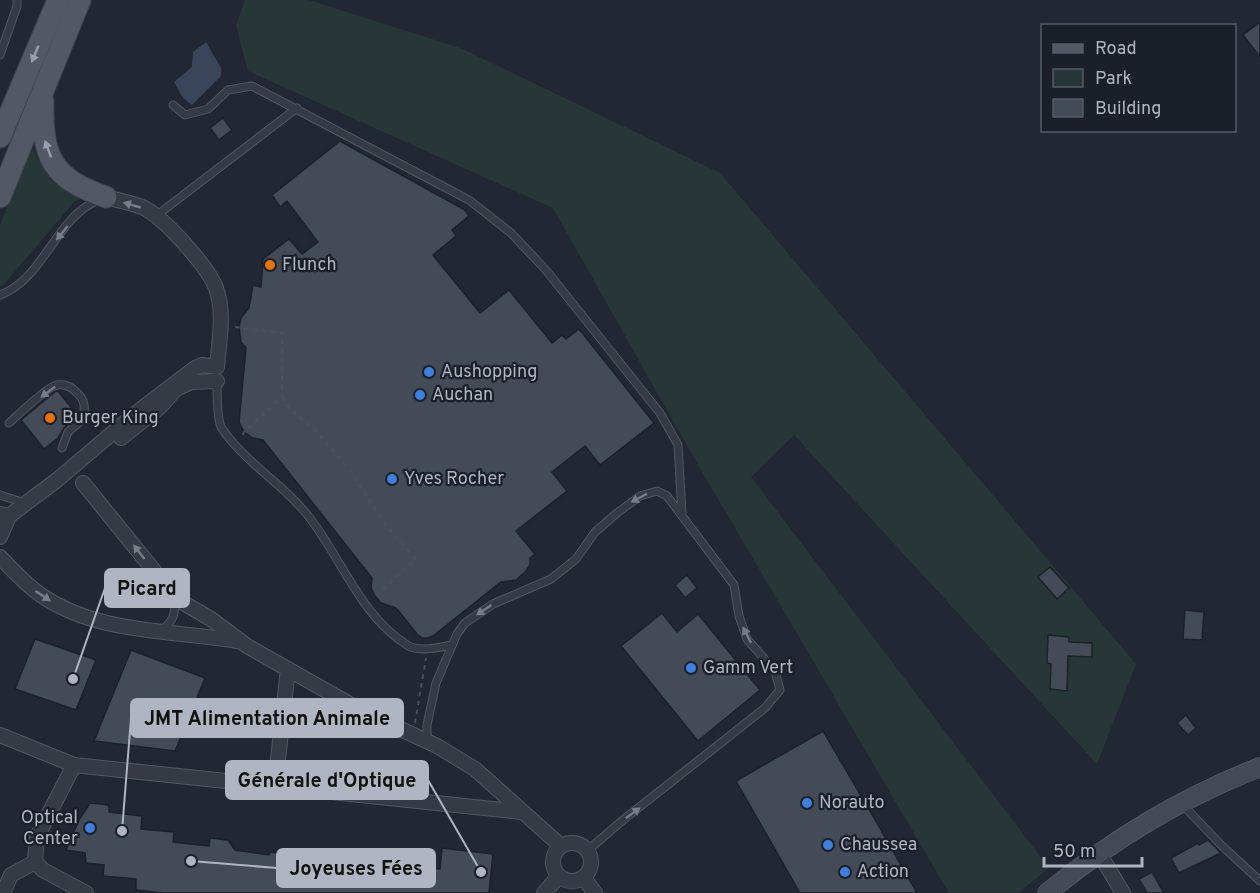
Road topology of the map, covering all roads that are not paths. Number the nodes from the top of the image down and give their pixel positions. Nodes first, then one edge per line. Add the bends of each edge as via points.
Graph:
1 (17, 0) edge
2 (58, 0) edge
3 (80, 0) edge
4 (0, 55) edge
5 (44, 89) junction
6 (173, 105) dead end
7 (297, 108) junction
8 (0, 137) edge
9 (0, 197) edge
10 (106, 197) junction
11 (156, 216) junction
12 (0, 295) edge
13 (217, 367) junction
14 (217, 381) junction
15 (9, 423) dead end
16 (62, 448) dead end
17 (57, 480) junction
18 (83, 483) junction
19 (0, 495) edge
20 (25, 504) junction
21 (682, 514) junction
22 (4, 515) edge
23 (0, 537) edge
24 (0, 557) edge
25 (175, 598) junction
26 (161, 631) junction
27 (240, 641) junction
28 (452, 645) junction
29 (288, 669) junction
30 (0, 735) edge
31 (428, 740) junction
32 (74, 765) junction
33 (1260, 767) edge
34 (275, 786) junction
35 (1174, 806) junction
36 (522, 812) junction
37 (561, 846) junction
38 (588, 850) junction
39 (1099, 853) junction
40 (35, 862) junction
41 (559, 876) junction
42 (584, 878) junction
43 (1260, 881) edge
44 (3, 893) edge
45 (86, 893) edge
46 (544, 893) edge
47 (595, 893) edge
48 (1047, 893) edge
49 (1123, 893) edge

1 - 4 lane
2 -> 8 main road
3 - 5 main road
5 - 9 main road
10 -> 5 main road via 68,178 53,161 43,131
6 - 7 lane via 185,115 208,109 228,90 252,86
7 - 11 lane
7 - 21 lane via 469,200 511,233 545,268 660,413 678,445
11 -> 10 street via 144,208
10 -> 12 lane via 83,207 29,274 13,290
11 - 13 street via 200,263 216,287 220,327
13 - 14 lane
13 - 17 street via 195,368
14 - 18 street via 191,382 176,389 160,407 91,460
14 - 28 lane via 221,426 238,449 305,512 365,607 410,647
16 -> 15 lane via 68,432 84,418 85,405 74,389 55,386
17 - 18 street
17 - 20 street
25 -> 18 street
19 - 20 lane
20 - 22 street
21 -> 28 lane via 667,496 657,491 640,496 595,532 576,559 551,579 493,604 465,623
38 -> 21 lane via 765,708 780,690 776,671 747,639 734,585
22 - 23 street
24 -> 26 street via 39,594 57,605 113,625
25 - 26 lane via 175,615
25 - 27 street
26 - 27 street
27 - 29 street
28 - 31 lane via 436,684 427,725
29 - 31 street via 362,711
29 - 34 street
30 - 32 street
31 - 36 street via 475,769
32 - 34 street
32 - 40 street via 37,837
33 - 35 main road
34 - 36 street
35 - 39 main road
35 - 43 lane
36 - 37 street
37 - 38 street via 572,842
37 - 41 street via 553,857
38 - 42 street via 591,868
39 - 48 main road
39 - 49 street
40 - 44 street via 11,875
40 - 45 street
41 - 42 street via 571,882
41 - 46 street
42 - 47 street

